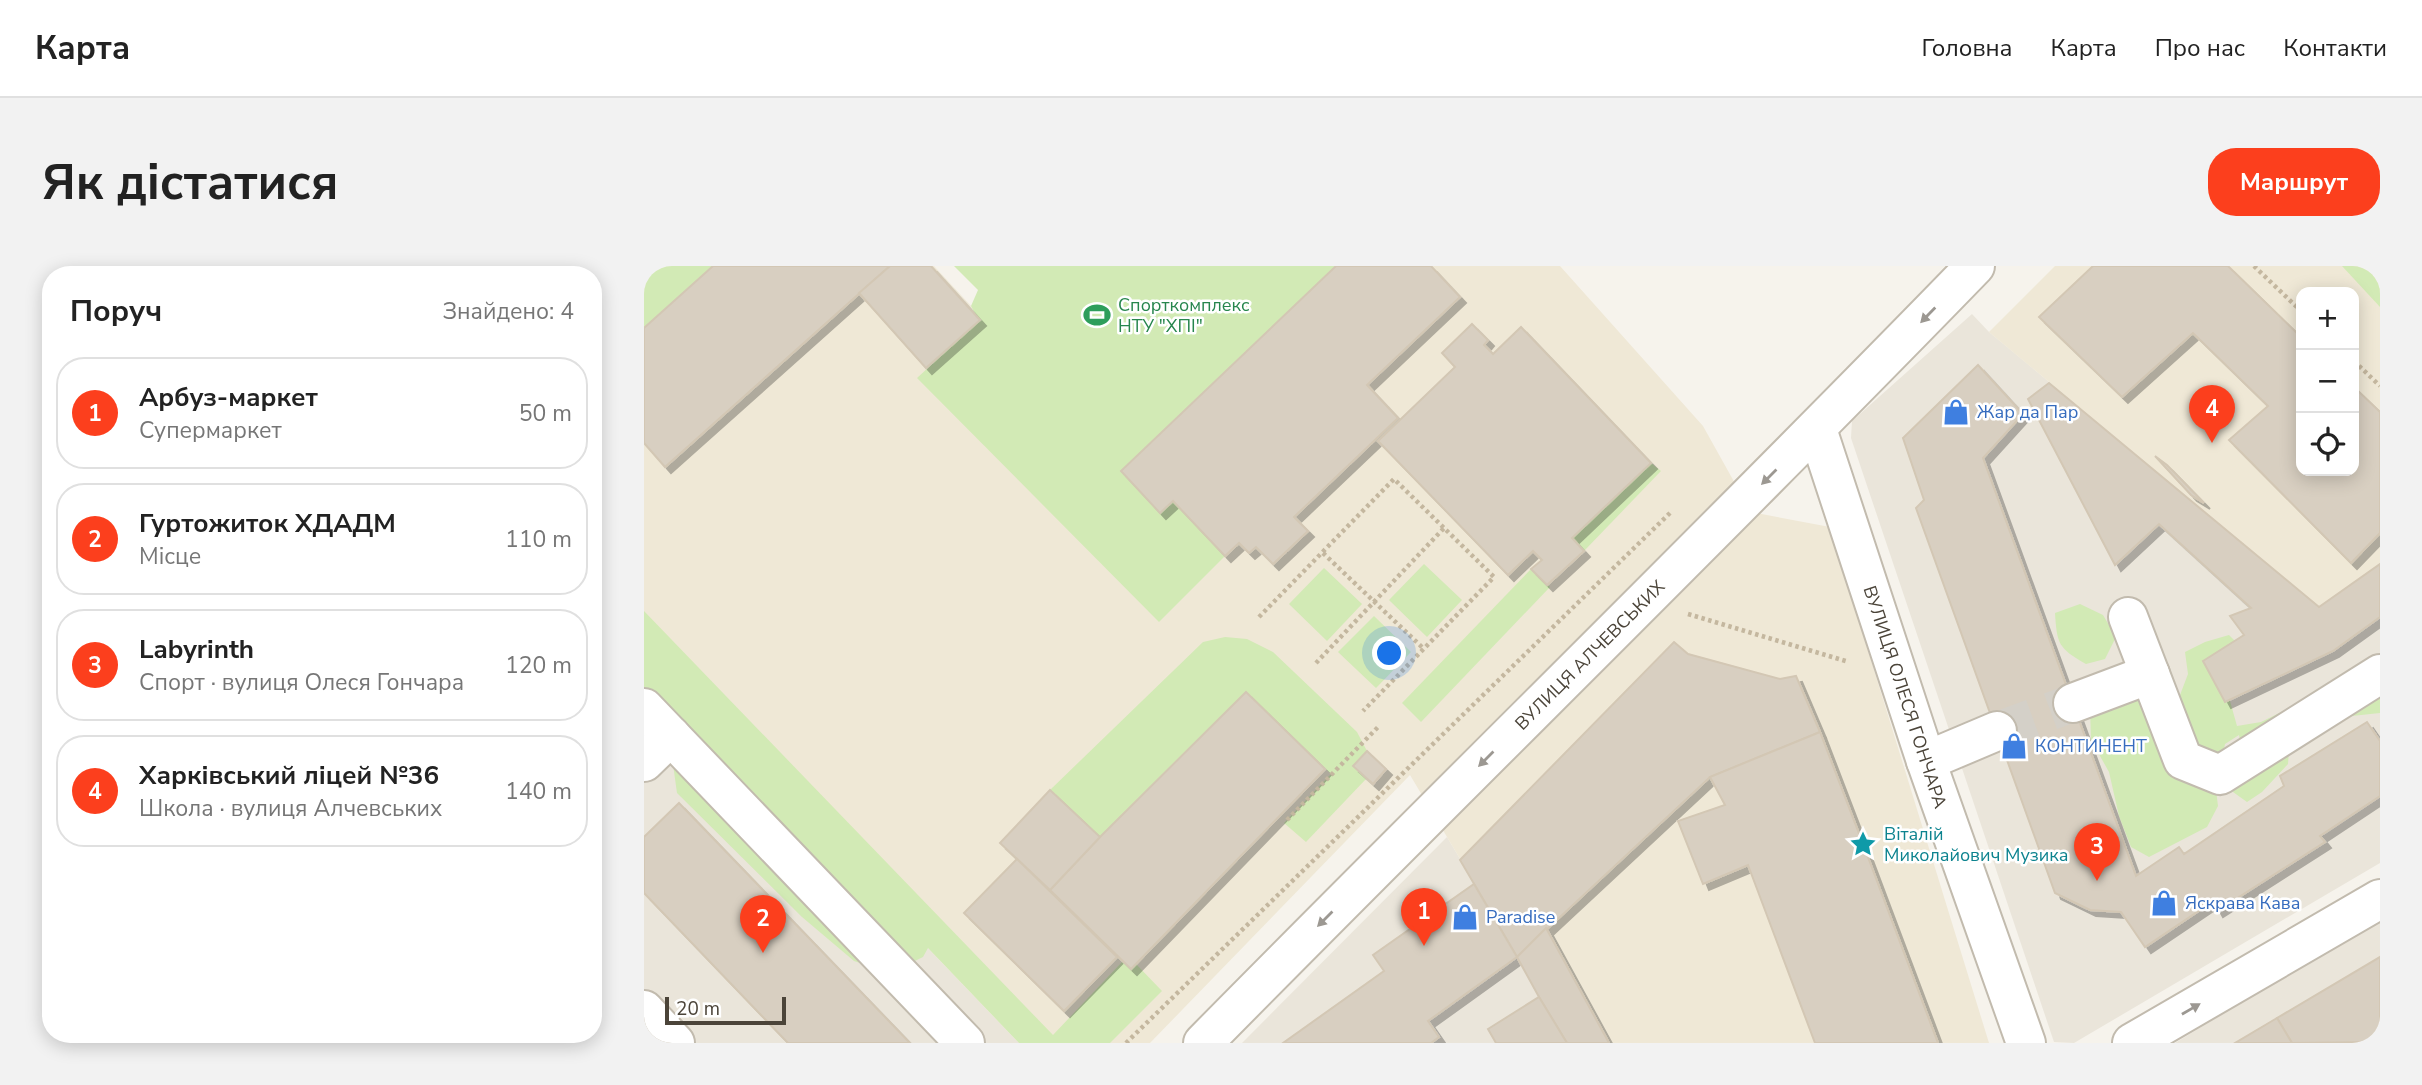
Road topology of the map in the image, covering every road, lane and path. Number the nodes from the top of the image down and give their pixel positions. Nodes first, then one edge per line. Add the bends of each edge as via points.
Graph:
1 (1975, 266) edge
2 (2254, 266) edge
3 (2296, 306) edge
4 (2359, 366) edge
5 (2380, 386) edge
6 (1817, 429) junction
7 (1678, 506) dead end
8 (1444, 528) junction
9 (1322, 552) junction
10 (1374, 602) junction
11 (1688, 614) dead end
12 (1259, 617) dead end
13 (2129, 618) dead end
14 (1424, 649) junction
15 (1849, 662) dead end
16 (1316, 663) dead end
17 (2150, 674) junction
18 (2380, 674) edge
19 (2073, 703) tunnel mouth
20 (644, 708) edge
21 (1363, 711) dead end
22 (1379, 726) dead end
23 (1997, 731) tunnel mouth
24 (671, 736) junction
25 (1926, 761) junction
26 (644, 762) edge
27 (1287, 820) dead end
28 (2380, 899) edge
29 (644, 1010) edge
30 (676, 1043) edge
31 (965, 1043) edge
32 (1126, 1043) edge
33 (1203, 1043) edge
34 (2026, 1043) edge
35 (2132, 1043) edge

1 -> 6 street, ВУЛИЦЯ АЛЧЕВСЬКИХ
2 - 3 path
4 - 5 path
6 - 25 street, ВУЛИЦЯ ОЛЕСЯ ГОНЧАРА
6 -> 33 street, ВУЛИЦЯ АЛЧЕВСЬКИХ
7 - 32 path
8 - 9 path via 1394,479
8 - 10 path
8 - 14 path via 1494,577
9 - 10 path
9 - 12 path
10 - 14 path
10 - 16 path
11 - 15 path
13 - 17 street
14 - 21 path
17 - 18 street via 2183,760 2220,775
17 - 19 street
20 - 24 street
22 - 27 path
23 - 25 street
24 - 26 street
24 - 31 street
25 - 34 street, ВУЛИЦЯ ОЛЕСЯ ГОНЧАРА
35 -> 28 street
29 - 30 street

